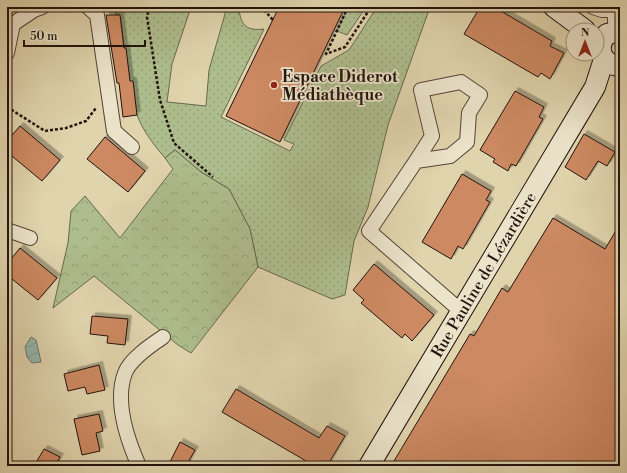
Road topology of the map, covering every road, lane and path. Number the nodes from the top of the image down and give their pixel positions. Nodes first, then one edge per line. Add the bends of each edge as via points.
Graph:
1 (42, 7) edge
2 (88, 7) edge
3 (149, 7) edge
4 (255, 7) edge
5 (348, 7) edge
6 (371, 7) edge
7 (554, 7) edge
8 (593, 7) edge
9 (264, 9) edge
10 (616, 10) edge
11 (273, 20) dead end
12 (577, 22) edge
13 (605, 40) edge
14 (7, 53) edge
15 (601, 62) edge
16 (107, 86) junction
17 (7, 107) edge
18 (132, 147) dead end
19 (416, 161) junction
20 (213, 177) dead end
21 (7, 230) edge
22 (30, 238) dead end
23 (462, 312) junction
24 (162, 336) dead end
25 (139, 466) edge
26 (369, 466) edge

1 - 14 street via 14,24
2 - 16 street via 97,15
3 - 20 path via 147,17 160,100 174,143
4 - 9 path
5 - 6 path via 326,54 345,47
7 - 12 main road
8 - 10 street
9 - 11 path
10 - 13 lane
15 - 23 main road, Rue Pauline de Lézardière via 597,84
16 - 17 path via 86,121 66,128 45,131
16 - 18 street via 114,130
19 - 19 street via 432,136 421,90 461,82 480,95 468,113 467,142 450,156
19 - 23 street via 369,231
21 - 22 street
23 - 26 main road, Rue Pauline de Lézardière
24 - 25 street via 138,355 125,372 121,395 124,422

